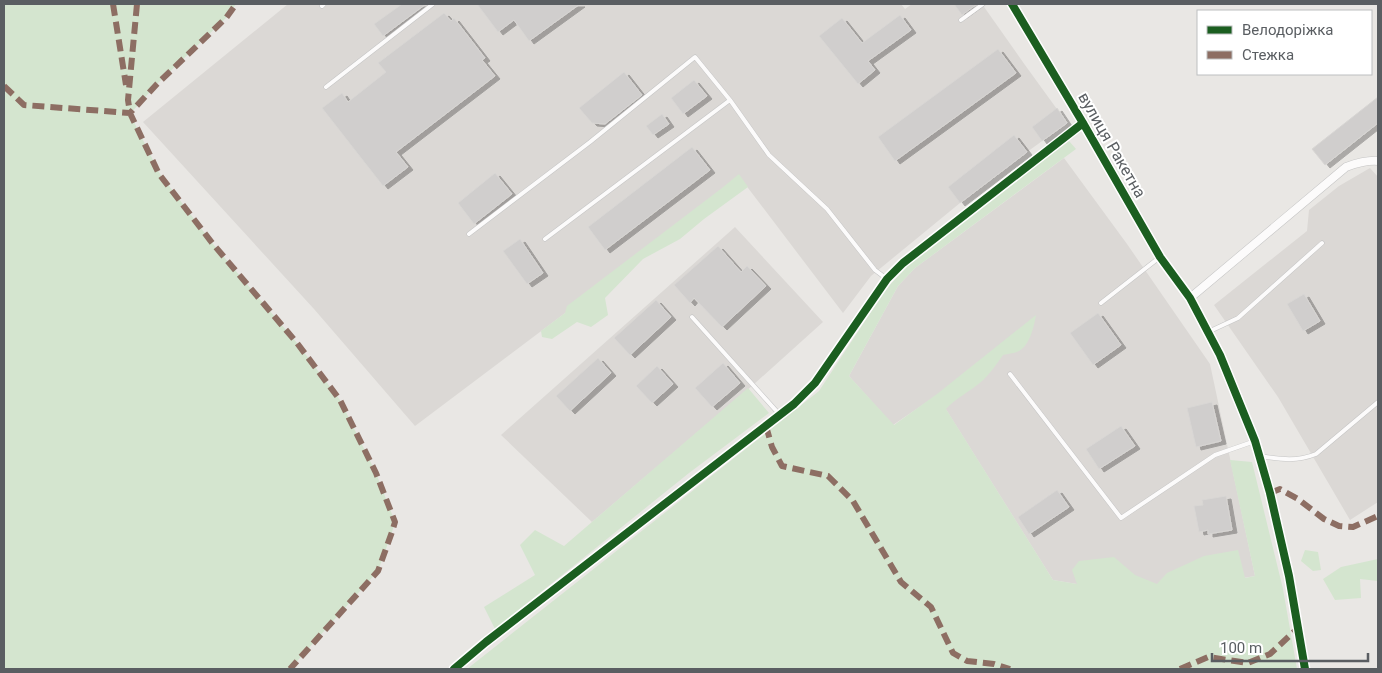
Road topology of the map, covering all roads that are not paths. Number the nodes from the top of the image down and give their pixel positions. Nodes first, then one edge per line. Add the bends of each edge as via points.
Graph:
1 (434, 4) edge
2 (983, 4) edge
3 (1012, 4) edge
4 (961, 20) dead end
5 (326, 87) dead end
6 (730, 100) junction
7 (1084, 123) junction
8 (1378, 162) edge
9 (469, 234) dead end
10 (545, 239) dead end
11 (1322, 243) dead end
12 (1160, 257) junction
13 (887, 279) junction
14 (1190, 298) junction
15 (1101, 302) dead end
16 (692, 317) dead end
17 (1208, 332) junction
18 (1010, 374) dead end
19 (1378, 402) edge
20 (780, 415) junction
21 (1255, 441) junction
22 (1260, 456) junction
23 (454, 669) edge
24 (1305, 669) edge

1 - 5 lane
2 - 4 lane
3 - 7 street, вулиця Ракетна
6 - 9 lane via 695,57
6 - 10 lane
6 - 13 lane via 769,155 826,209 874,270
7 - 12 street, вулиця Ракетна
7 - 13 street via 903,263
8 - 14 street via 1358,162 1346,168
11 - 17 lane via 1238,318
12 - 14 street, вулиця Ракетна
12 - 15 lane
13 - 20 street via 815,382
14 - 17 street, вулиця Ракетна
16 - 20 lane
17 - 21 street, вулиця Ракетна
18 - 21 lane via 1121,518 1216,455
19 - 22 lane via 1316,454 1296,460
20 - 23 street
21 - 22 street, вулиця Ракетна
22 - 24 street, вулиця Ракетна via 1289,576

